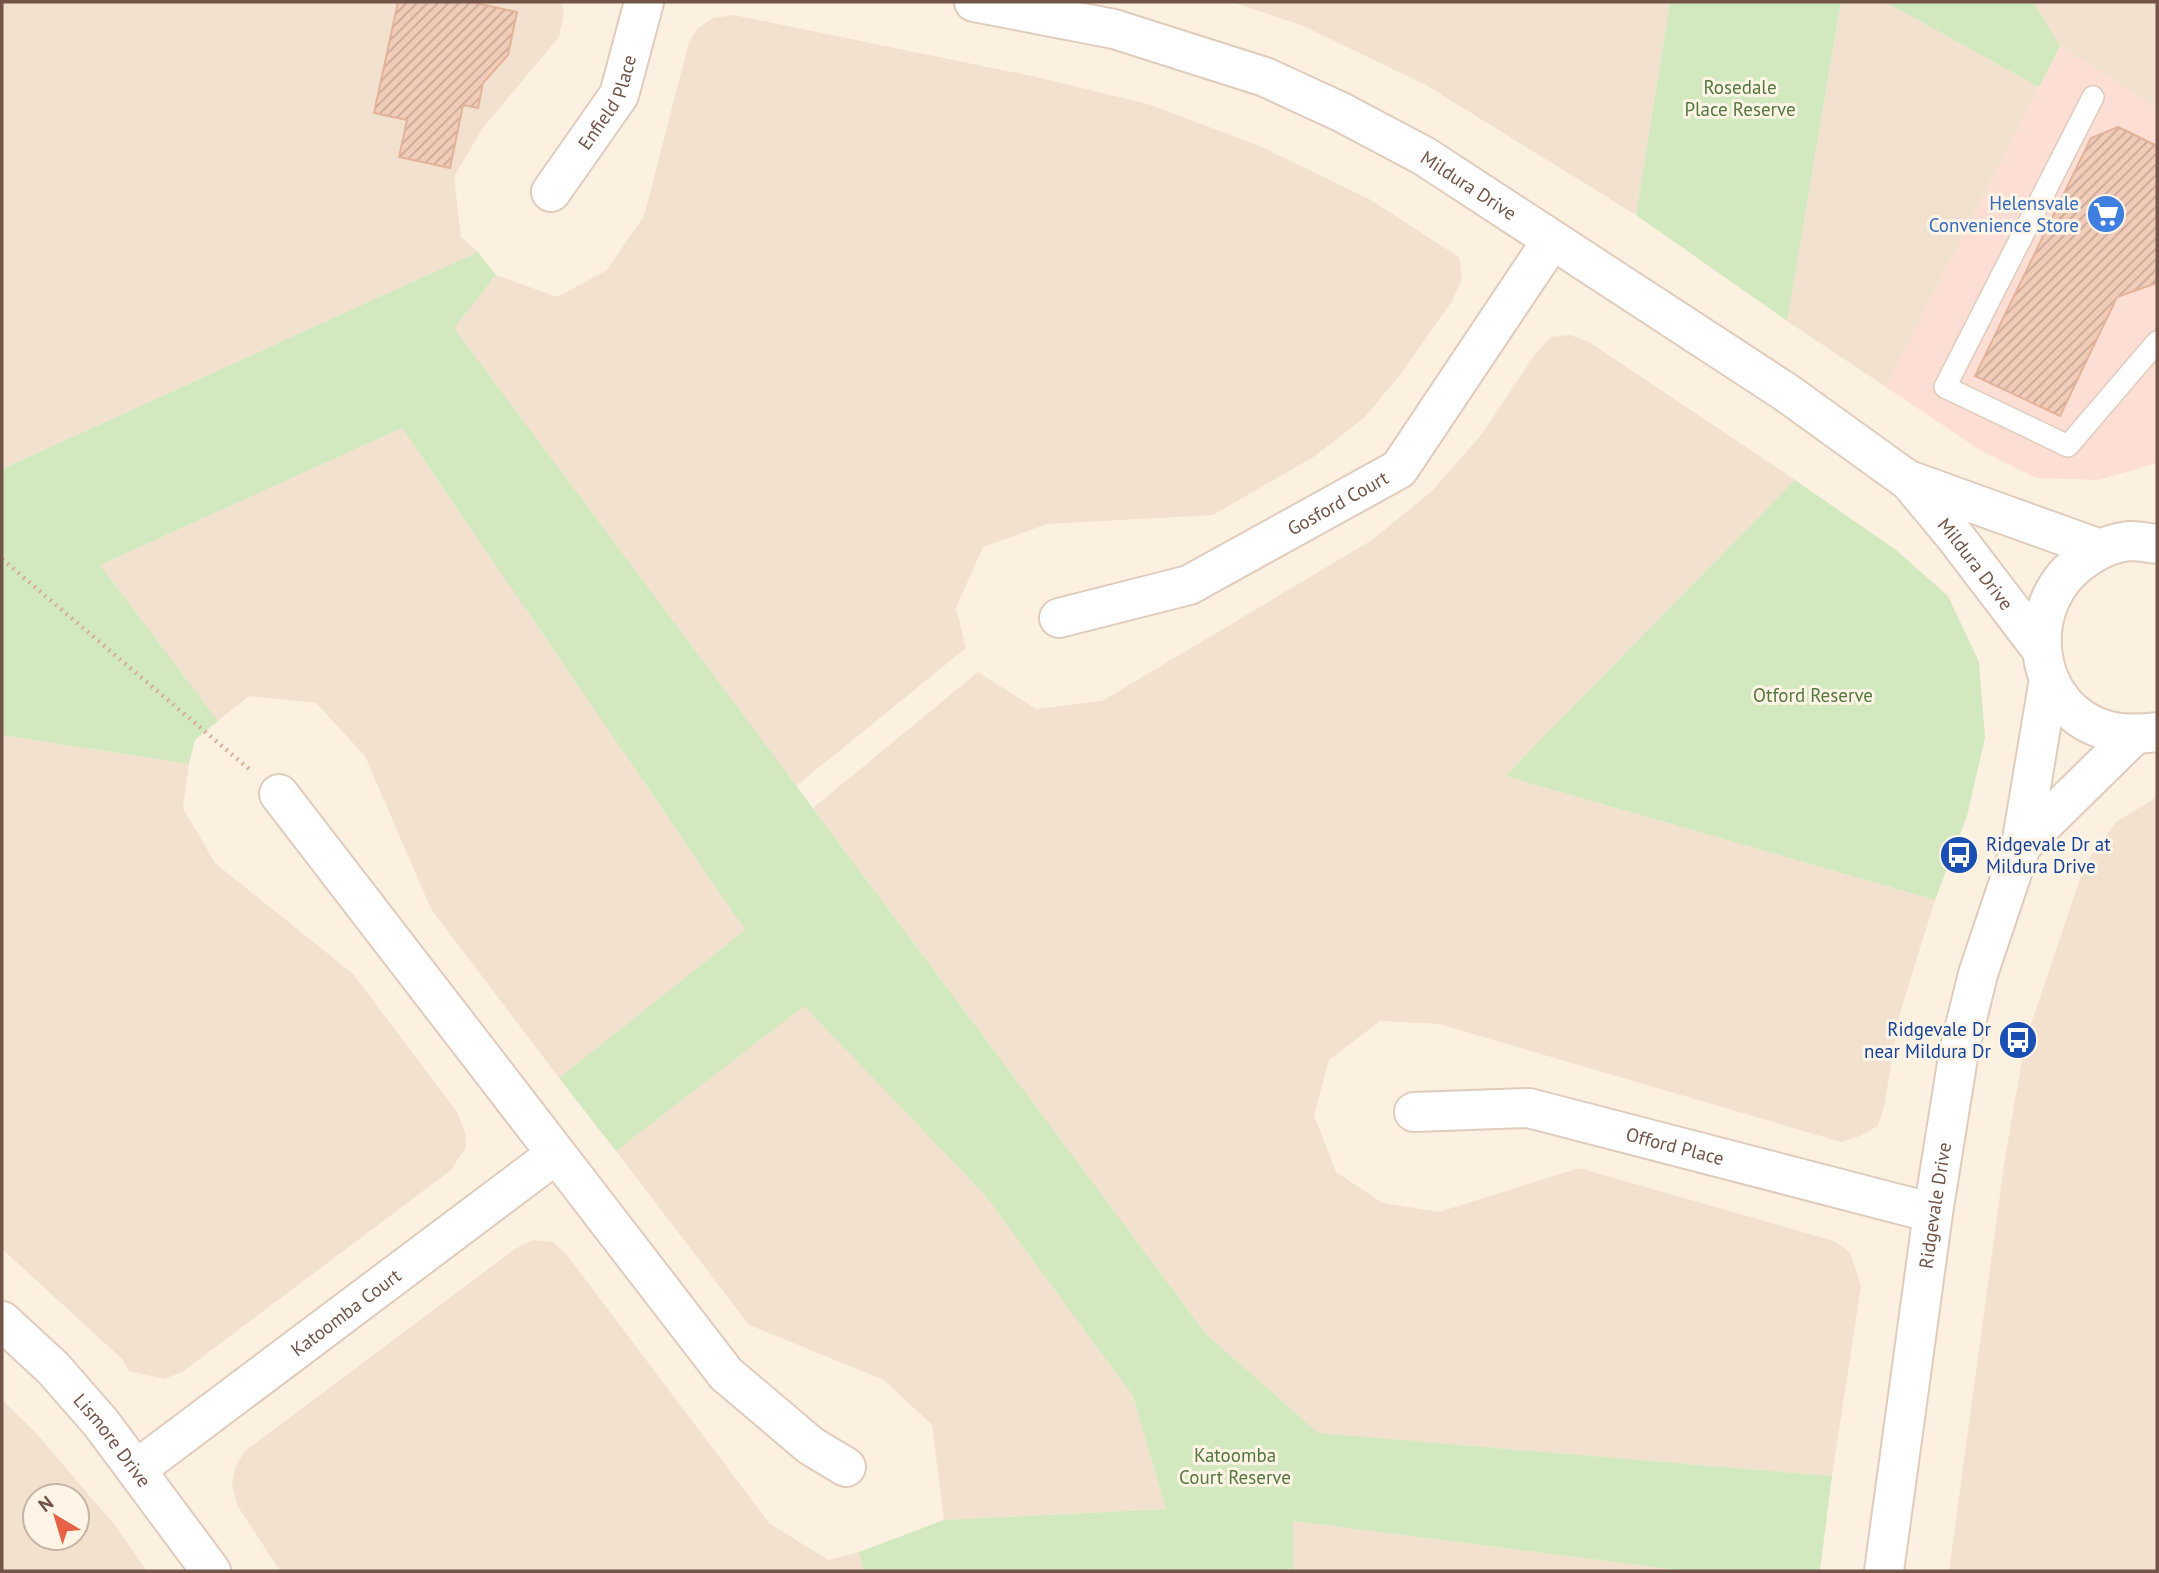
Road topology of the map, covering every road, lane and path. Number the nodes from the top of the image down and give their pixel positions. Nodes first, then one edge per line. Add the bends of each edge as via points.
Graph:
1 (644, 2) edge
2 (974, 2) edge
3 (1117, 15) edge
4 (2093, 97) dead end
5 (551, 192) dead end
6 (1552, 240) junction
7 (2157, 342) edge
8 (1909, 481) junction
9 (2136, 539) edge
10 (2, 559) edge
11 (1059, 618) dead end
12 (2045, 664) junction
13 (2146, 733) edge
14 (279, 794) joint
15 (2021, 846) junction
16 (1414, 1112) dead end
17 (555, 1155) junction
18 (1933, 1213) junction
19 (2, 1321) edge
20 (846, 1467) dead end
21 (137, 1469) junction
22 (211, 1571) edge
23 (1885, 1571) edge

1 - 5 street, Enfield Place via 619,95
2 - 3 street, Mildura Drive
3 - 6 street, Mildura Drive via 1341,112 1424,156
4 - 7 lane via 1945,387 2068,446
6 - 8 street, Mildura Drive via 1784,391
6 - 11 street, Gosford Court via 1399,469 1189,585
8 - 9 street, Mildura Drive
8 - 12 street, Mildura Drive via 1954,535
9 - 12 street, Ridgevale Drive via 2073,566 2053,589 2042,618
10 - 14 path
12 - 13 street, Mildura Drive via 2063,701 2083,719 2107,730
12 - 15 street, Ridgevale Drive
13 - 15 street, Ridgevale Drive
14 - 17 street
15 - 18 street, Ridgevale Drive via 1978,974 1959,1051
16 - 18 street, Offord Place via 1529,1108
17 - 20 street via 726,1374 811,1446
17 - 21 street, Katoomba Court
18 - 23 street, Ridgevale Drive
19 - 21 street, Lismore Drive via 53,1368
21 - 22 street, Lismore Drive

